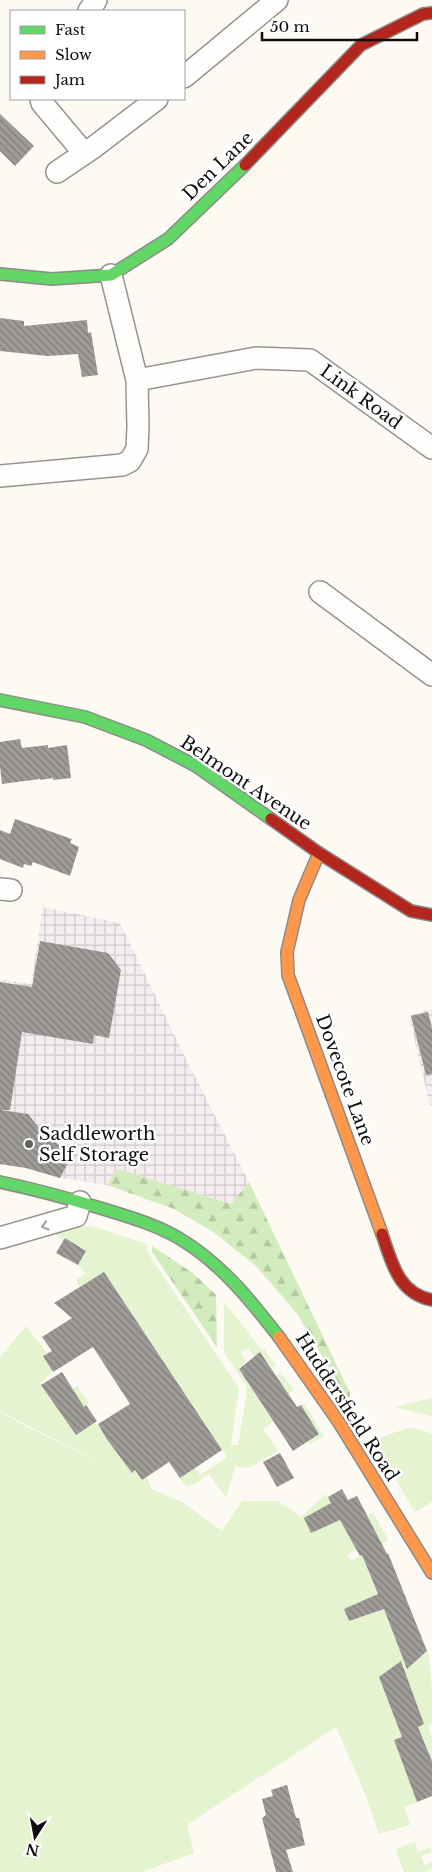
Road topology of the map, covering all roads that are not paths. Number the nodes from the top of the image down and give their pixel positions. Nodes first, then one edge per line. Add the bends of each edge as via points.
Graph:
1 (277, 0) edge
2 (432, 13) edge
3 (185, 76) edge
4 (41, 100) edge
5 (157, 100) edge
6 (84, 153) junction
7 (57, 172) dead end
8 (0, 274) edge
9 (111, 275) junction
10 (137, 380) junction
11 (432, 448) edge
12 (0, 476) edge
13 (320, 592) dead end
14 (432, 675) edge
15 (0, 700) edge
16 (319, 853) junction
17 (432, 915) edge
18 (0, 1182) edge
19 (80, 1202) junction
20 (0, 1238) edge
21 (432, 1300) edge
22 (432, 1573) edge

1 - 3 street
2 - 9 street, Den Lane via 423,14 361,45 268,143 168,239
4 - 6 street
5 - 6 street
6 - 7 street
8 - 9 street, Den Lane via 52,279
9 - 10 street
10 - 11 street, Link Road via 256,358 310,360
10 - 12 street via 137,449 130,461 122,465
13 - 14 street
15 - 16 street, Belmont Avenue via 85,716 146,740 196,766
16 - 17 street, Belmont Avenue via 412,911
16 - 21 street, Dovecote Lane via 299,900 287,952 288,975 394,1266 407,1290
18 - 19 street, Huddersfield Road
19 -> 20 street via 76,1216
19 - 22 street, Huddersfield Road via 146,1222 170,1233 219,1268 248,1297 306,1370

